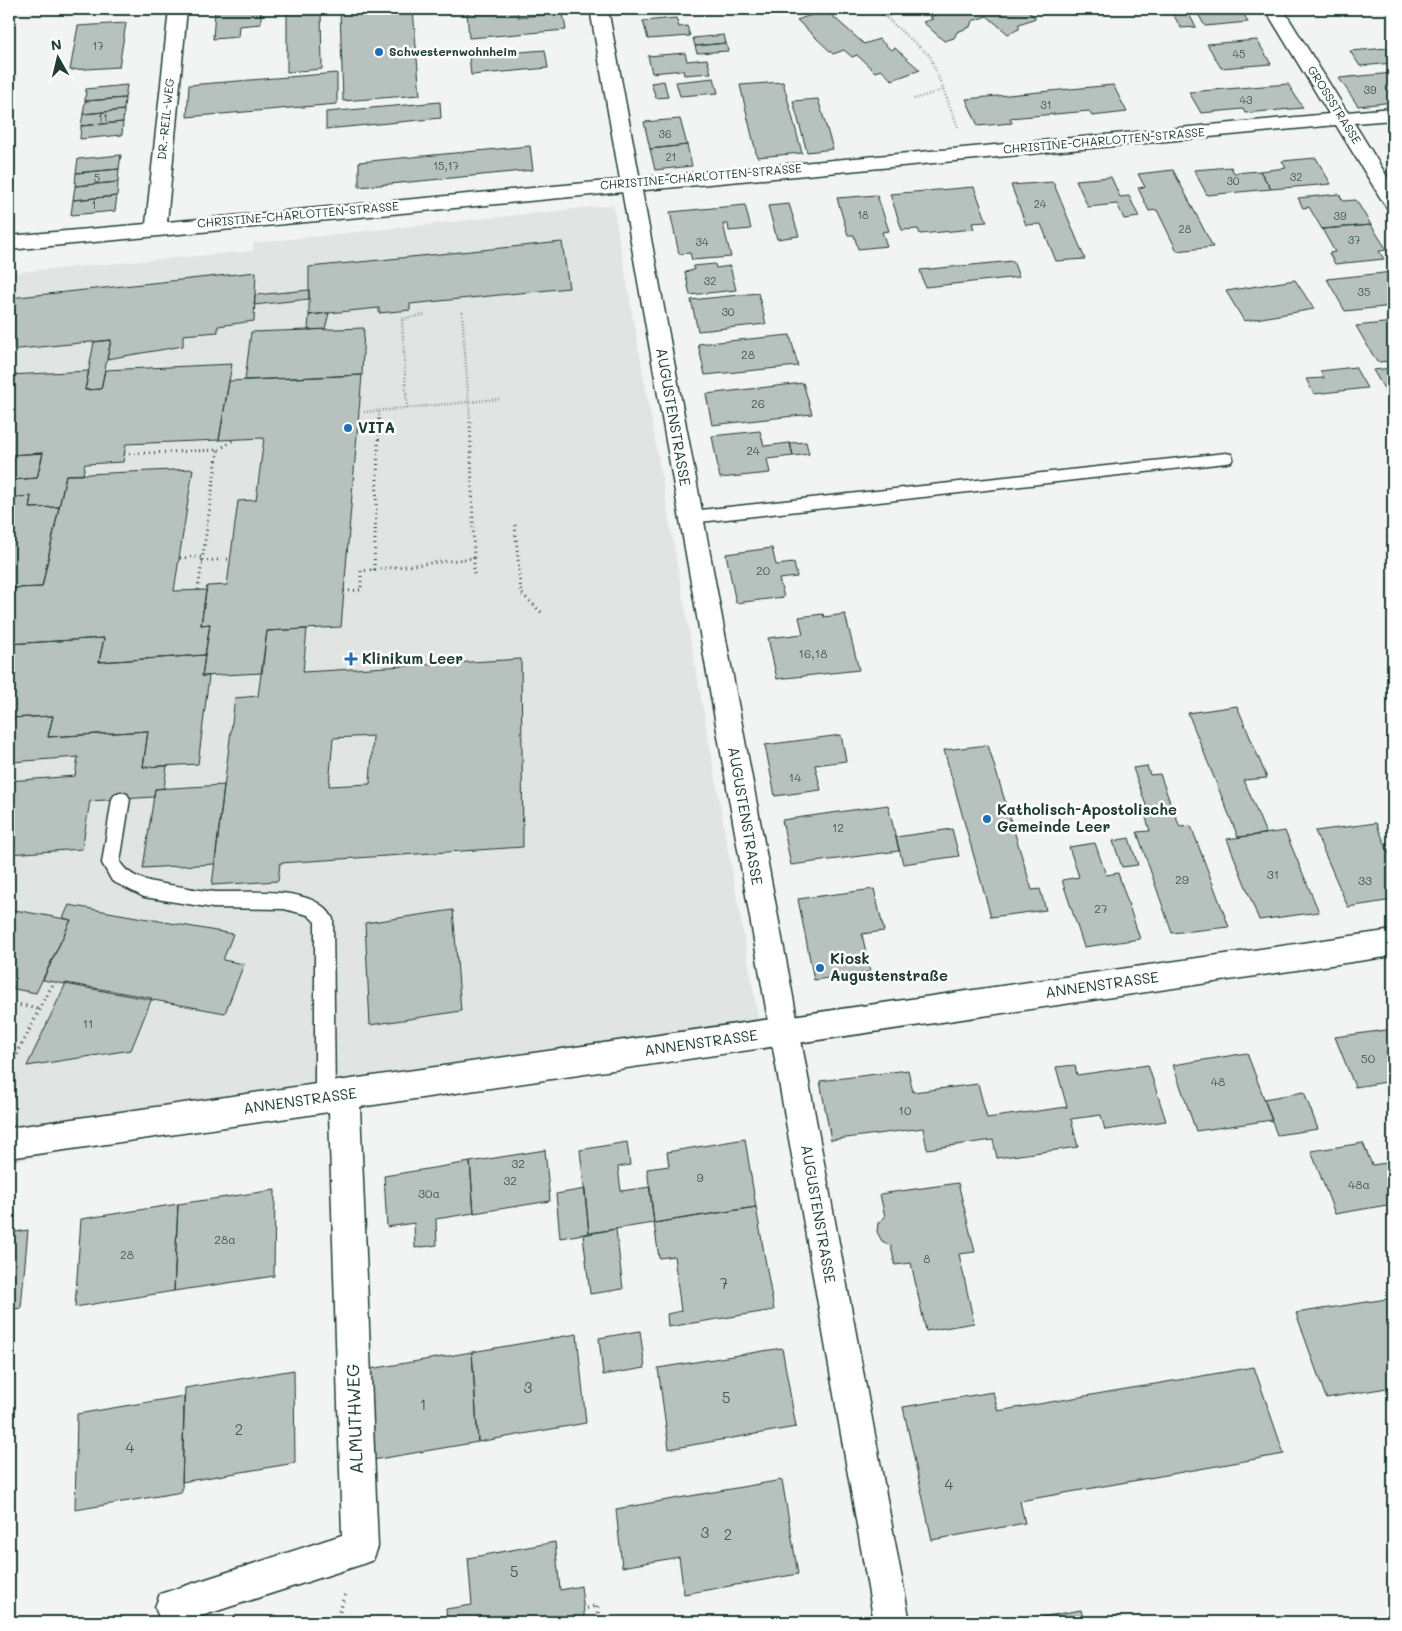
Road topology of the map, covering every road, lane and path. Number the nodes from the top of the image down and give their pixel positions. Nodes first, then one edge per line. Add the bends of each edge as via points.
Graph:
1 (178, 9) edge
2 (599, 9) edge
3 (876, 9) edge
4 (908, 9) edge
5 (1274, 9) edge
6 (885, 17) junction
7 (943, 90) junction
8 (914, 99) dead end
9 (1393, 114) edge
10 (1342, 119) junction
11 (969, 153) junction
12 (631, 184) junction
13 (1393, 202) edge
14 (156, 229) junction
15 (9, 243) edge
16 (462, 312) dead end
17 (424, 315) dead end
18 (500, 399) dead end
19 (470, 402) junction
20 (408, 408) junction
21 (379, 411) junction
22 (364, 412) dead end
23 (234, 440) dead end
24 (218, 450) junction
25 (124, 454) dead end
26 (1226, 458) dead end
27 (691, 517) junction
28 (515, 525) dead end
29 (180, 558) dead end
30 (474, 558) junction
31 (203, 559) junction
32 (230, 559) dead end
33 (374, 570) junction
34 (474, 577) dead end
35 (198, 590) dead end
36 (344, 591) dead end
37 (542, 613) dead end
38 (121, 799) dead end
39 (1393, 943) edge
40 (54, 981) dead end
41 (9, 1003) edge
42 (41, 1009) junction
43 (784, 1031) junction
44 (9, 1069) edge
45 (334, 1096) junction
46 (9, 1143) edge
47 (172, 1607) dead end
48 (587, 1608) dead end
49 (599, 1622) edge
50 (892, 1622) edge

1 - 14 street, DR.-REIL-WEG
2 - 12 street, AUGUSTENSTRASSE
3 - 6 path
4 - 6 path
5 - 10 street, GROSSSTRASSE
6 - 7 path via 930,56
7 - 8 path
7 - 11 path
9 - 10 street, CHRISTINE-CHARLOTTEN-STRASSE
10 - 11 street, CHRISTINE-CHARLOTTEN-STRASSE
10 - 13 street, GROSSSTRASSE
11 - 12 street, CHRISTINE-CHARLOTTEN-STRASSE
12 - 14 street, CHRISTINE-CHARLOTTEN-STRASSE
12 - 27 street, AUGUSTENSTRASSE
14 - 15 street, CHRISTINE-CHARLOTTEN-STRASSE
16 - 19 path
17 - 20 path via 402,319
18 - 19 path
19 - 20 path
19 - 30 path
20 - 21 path
21 - 22 path
21 - 33 path
23 - 24 path
24 - 25 path
24 - 31 path
26 - 27 lane
27 - 43 street, AUGUSTENSTRASSE
28 - 37 path via 522,593
29 - 31 path
30 - 33 path
30 - 34 path
31 - 32 path
31 - 35 path
33 - 36 path via 361,571 361,590
38 - 45 lane via 111,863 118,876 144,889 213,900 284,901 313,908 324,920
39 - 43 street, ANNENSTRASSE
40 - 42 path
41 - 42 path
42 - 44 path
43 - 45 street, ANNENSTRASSE
43 - 50 street, AUGUSTENSTRASSE
45 - 46 street, ANNENSTRASSE
45 - 47 street, ALMUTHWEG via 360,1547
48 - 49 path via 597,1606

